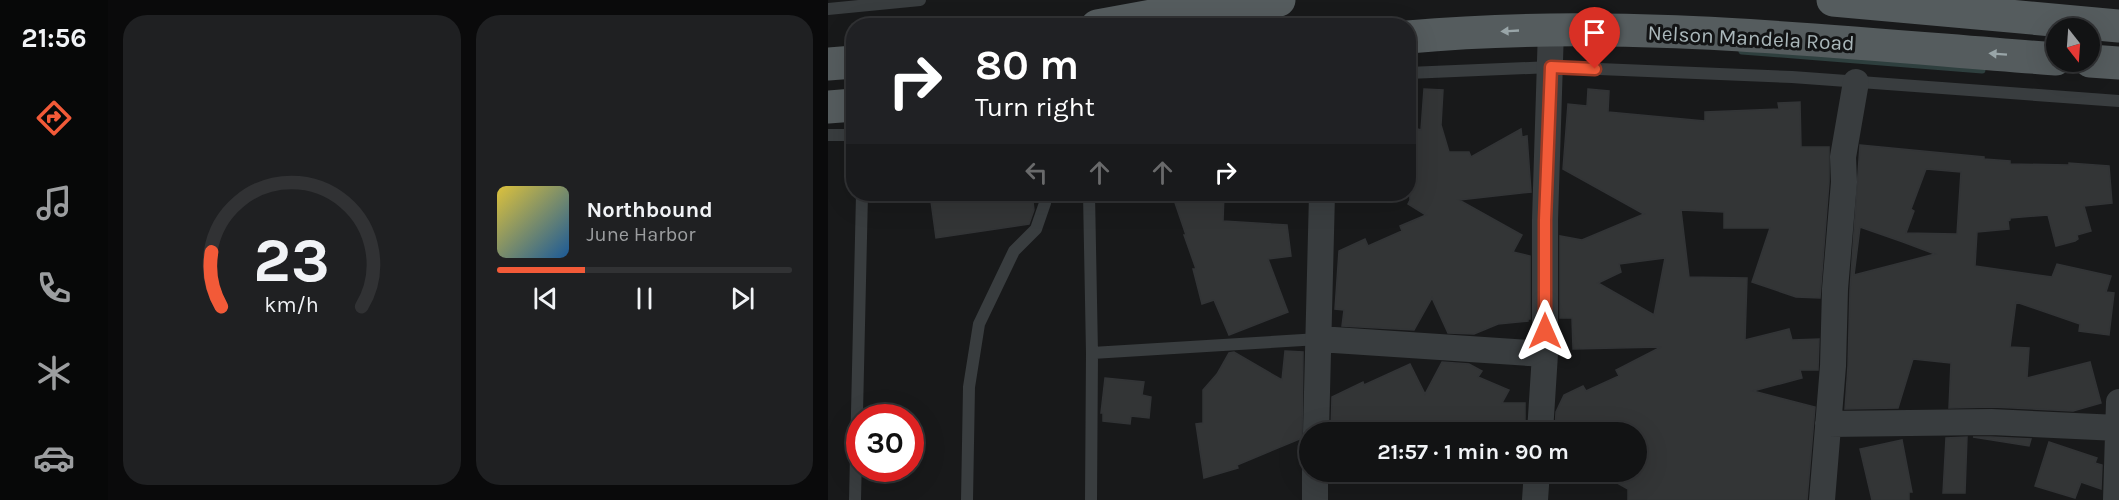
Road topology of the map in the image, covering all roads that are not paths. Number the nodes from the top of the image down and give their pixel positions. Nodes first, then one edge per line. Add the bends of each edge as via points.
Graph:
1 (920, 0) edge
2 (1279, 0) edge
3 (1833, 0) edge
4 (828, 9) edge
5 (1140, 18) edge
6 (2119, 26) edge
7 (1551, 29) junction
8 (1416, 37) edge
9 (2046, 57) edge
10 (2100, 62) edge
11 (846, 63) edge
12 (2119, 63) edge
13 (828, 64) edge
14 (1551, 67) junction
15 (1416, 73) edge
16 (1856, 82) junction
17 (2119, 101) edge
18 (846, 105) edge
19 (828, 106) edge
20 (828, 135) edge
21 (846, 135) edge
22 (862, 201) edge
23 (1045, 201) edge
24 (1089, 201) edge
25 (1322, 201) edge
26 (1319, 339) junction
27 (1092, 353) junction
28 (1545, 354) junction
29 (2119, 402) edge
30 (1316, 422) edge
31 (1541, 422) edge
32 (1828, 424) junction
33 (2118, 428) edge
34 (1315, 482) edge
35 (1536, 482) edge
36 (855, 500) edge
37 (967, 500) edge
38 (1091, 500) edge
39 (1314, 500) edge
40 (1535, 500) edge
41 (1822, 500) edge
42 (2116, 500) edge

1 - 4 lane
2 - 5 main road
3 - 6 main road, Nelson Mandela Road
7 -> 8 main road, Nelson Mandela Road
9 -> 7 main road, Nelson Mandela Road via 1708,33
7 - 14 street
10 - 12 main road
11 - 13 main road
14 - 15 lane
14 - 16 lane
14 - 28 street
16 - 17 lane
16 - 32 street via 1844,157
18 - 19 main road
20 - 21 lane
22 - 36 lane
23 - 37 lane via 1036,229 1014,251 979,324 969,387
24 - 27 lane
25 - 26 street
26 - 27 lane
26 - 28 street
26 - 30 street
27 - 38 lane
28 - 31 street
29 - 33 street
32 - 33 street via 1990,422
32 - 41 street
33 - 42 street
34 - 39 street
35 - 40 street

